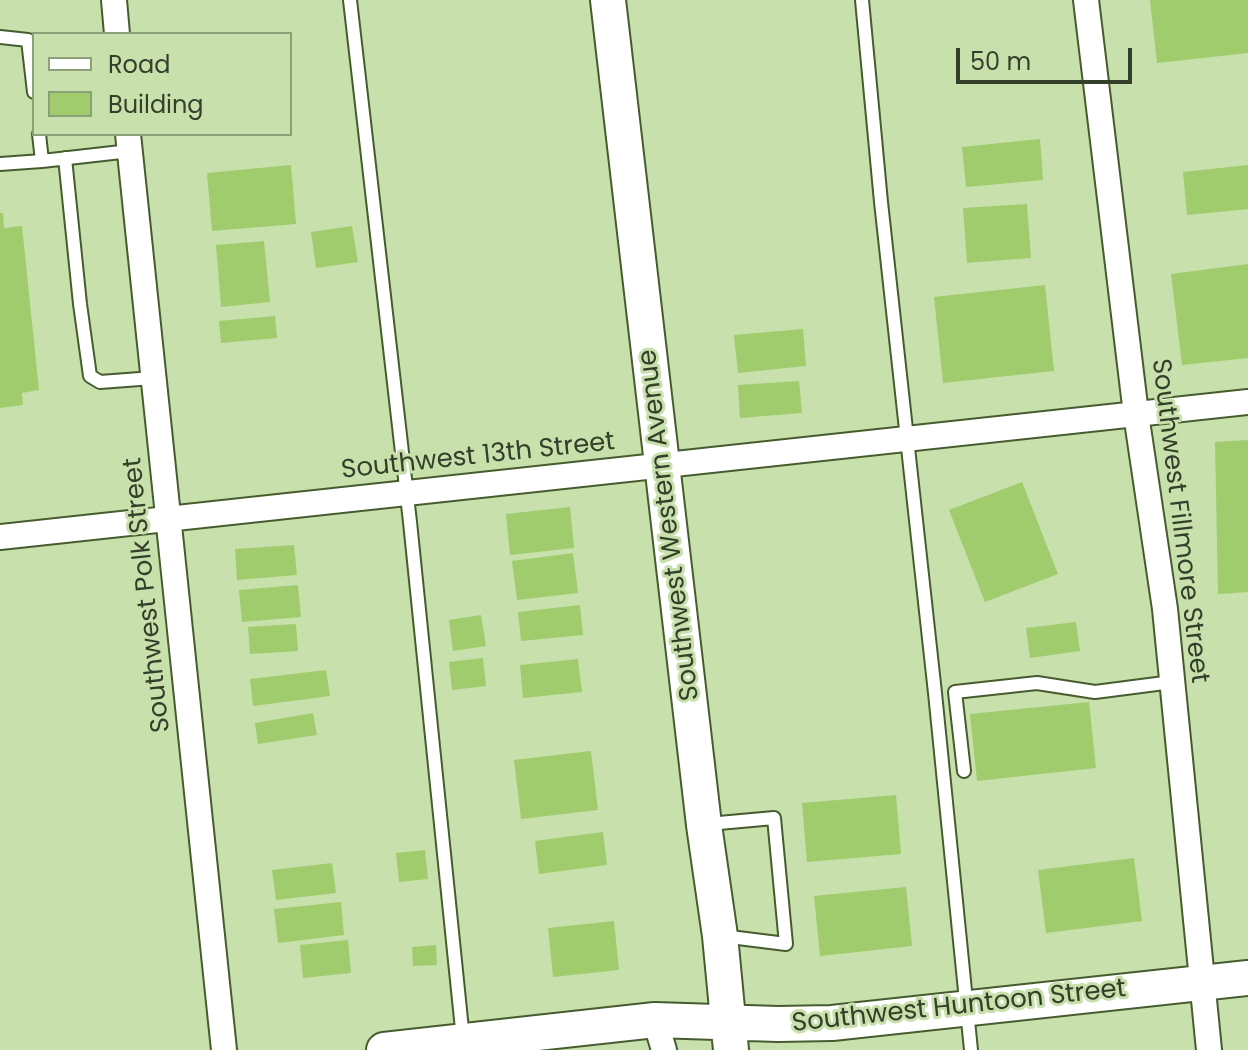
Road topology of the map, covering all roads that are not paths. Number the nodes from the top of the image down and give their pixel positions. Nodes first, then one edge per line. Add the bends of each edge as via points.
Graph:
1 (114, 0) edge
2 (350, 0) edge
3 (608, 0) edge
4 (862, 0) edge
5 (1086, 0) edge
6 (117, 32) edge
7 (0, 37) edge
8 (32, 75) edge
9 (39, 136) edge
10 (129, 142) edge
11 (65, 158) junction
12 (42, 161) junction
13 (0, 164) edge
14 (153, 378) junction
15 (1248, 402) edge
16 (1136, 414) junction
17 (908, 438) junction
18 (663, 465) junction
19 (406, 493) junction
20 (168, 519) junction
21 (0, 537) edge
22 (1172, 682) junction
23 (964, 771) dead end
24 (704, 825) junction
25 (720, 936) junction
26 (1248, 978) edge
27 (1201, 983) junction
28 (966, 1008) junction
29 (660, 1035) edge
30 (729, 1036) edge
31 (464, 1046) edge
32 (224, 1050) edge
33 (384, 1050) edge
34 (971, 1050) edge
35 (1209, 1050) edge

1 - 6 street
2 - 19 lane
3 - 18 street, Southwest Western Avenue
4 - 17 lane
5 - 16 street, Southwest Fillmore Street
7 - 8 lane via 28,40
9 - 12 lane
10 - 11 lane
10 - 14 street, Southwest Polk Street
11 - 12 lane
11 - 14 lane via 90,376 100,382
12 - 13 lane
14 - 20 street, Southwest Polk Street
15 - 16 street, Southwest 13th Street
16 - 17 street, Southwest 13th Street
16 - 22 street, Southwest Fillmore Street
17 - 18 street, Southwest 13th Street
17 - 28 lane
18 - 19 street, Southwest 13th Street
18 - 24 street, Southwest Western Avenue
19 - 20 street, Southwest 13th Street
19 - 31 lane
20 - 21 street, Southwest 13th Street
20 - 32 street, Southwest Polk Street
22 - 23 lane via 1095,692 1037,683 955,692
22 - 27 street, Southwest Fillmore Street
24 - 25 street, Southwest Western Avenue
24 - 25 lane via 774,818 786,944
25 - 30 street, Southwest Western Avenue
26 - 27 street, Southwest Huntoon Street
27 - 28 street, Southwest Huntoon Street
27 - 35 street, Southwest Fillmore Street
28 - 30 street, Southwest Huntoon Street via 778,1024
28 - 34 lane
29 - 30 street, Southwest Huntoon Street
29 - 31 street, Southwest Huntoon Street
31 - 33 street, Southwest Huntoon Street

